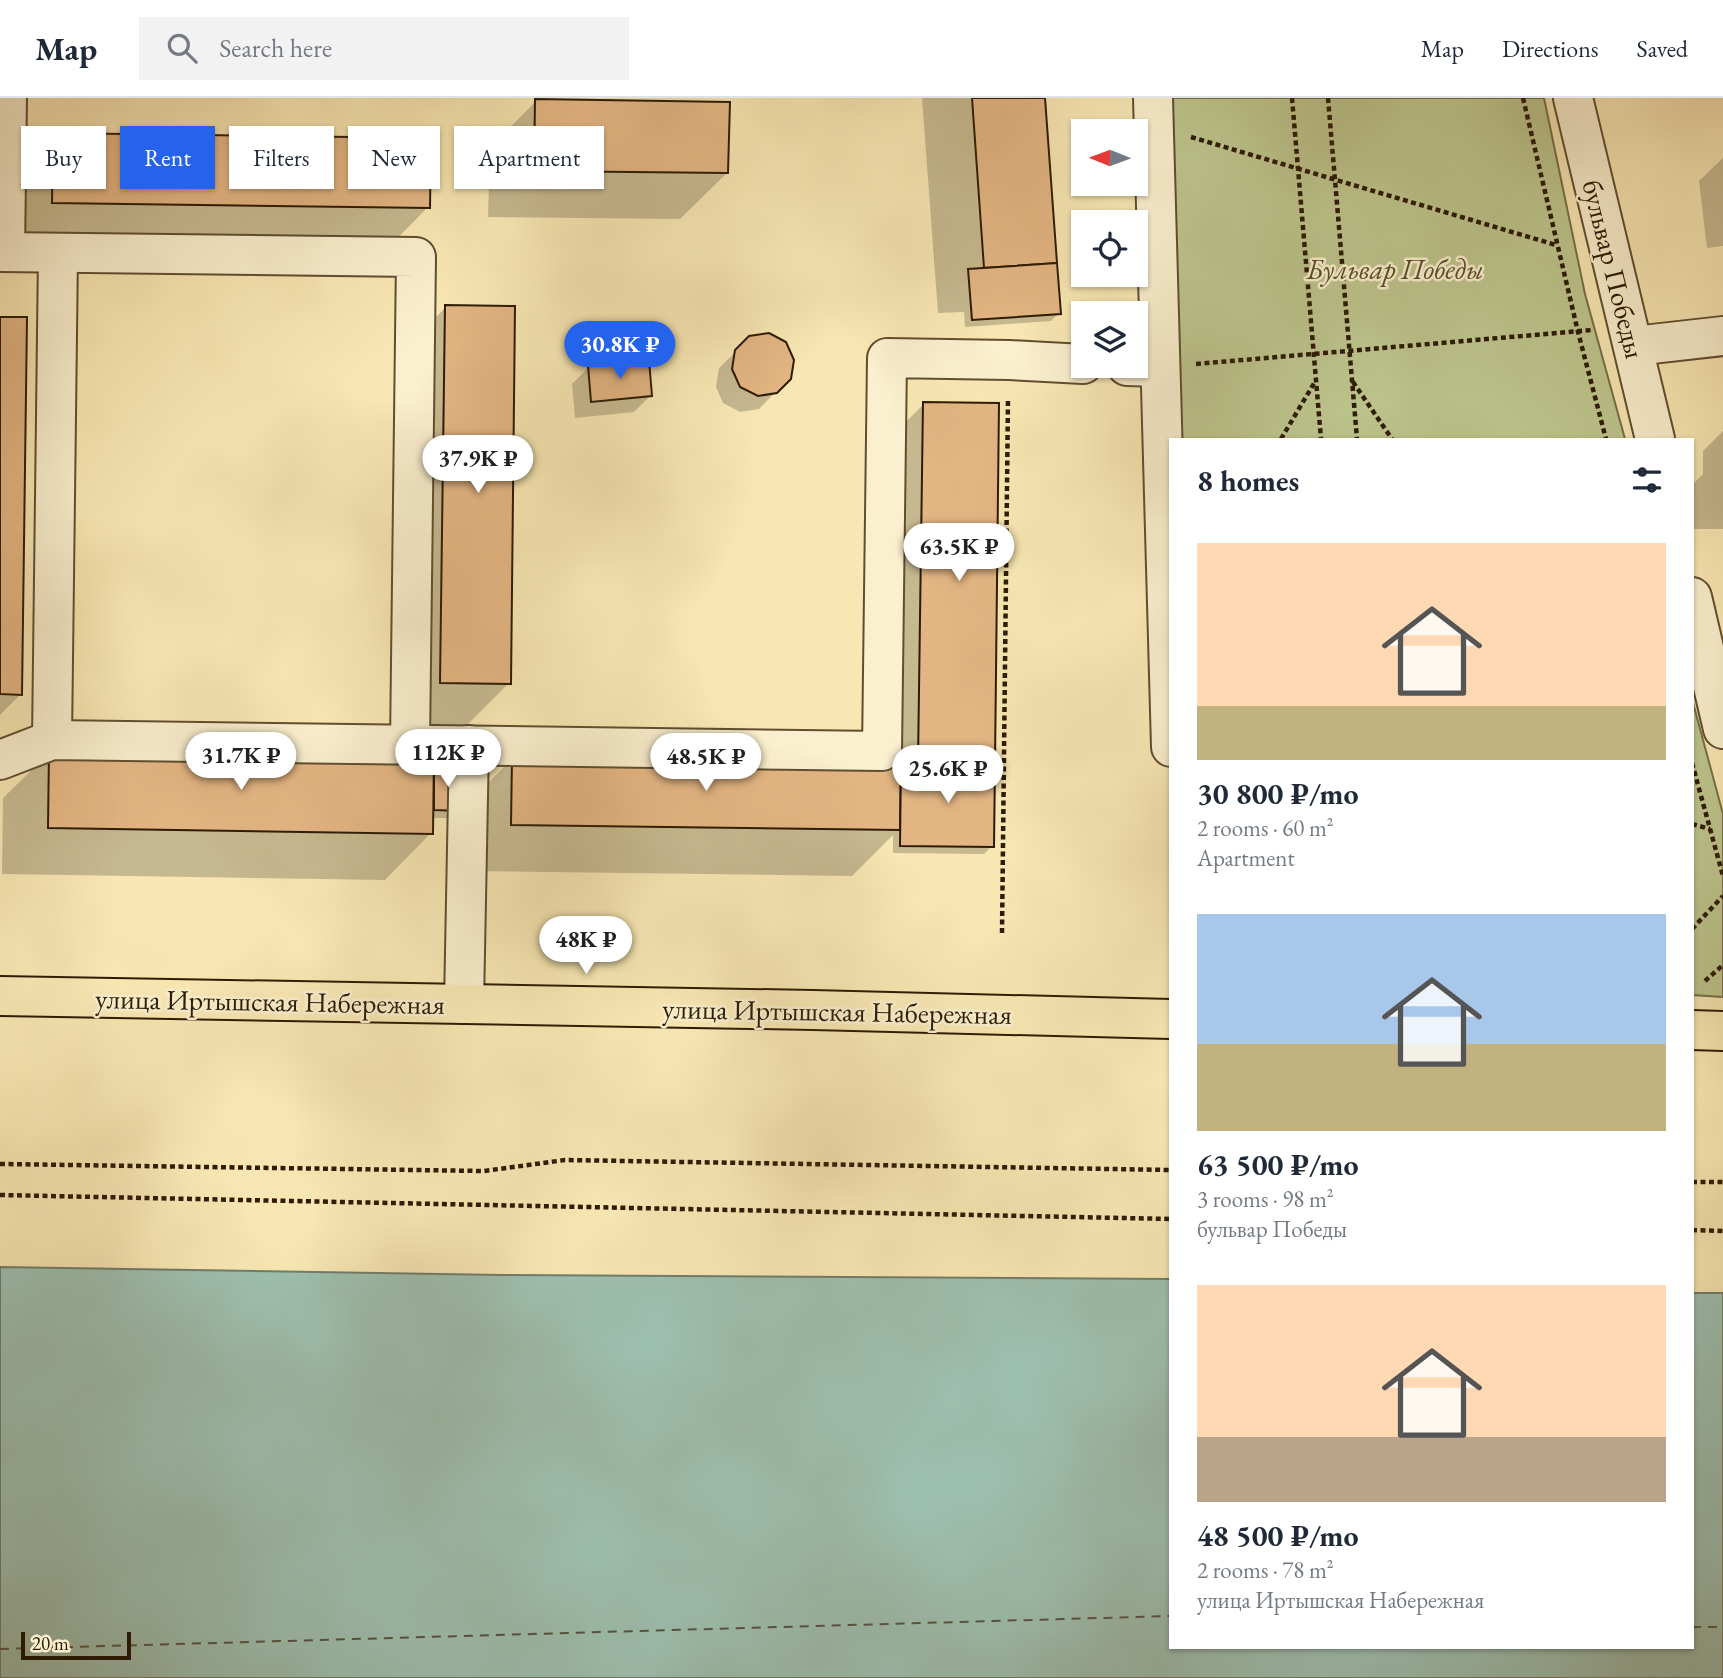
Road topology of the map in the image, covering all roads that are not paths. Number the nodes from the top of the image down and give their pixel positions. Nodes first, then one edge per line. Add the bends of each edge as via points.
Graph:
1 (7, 98) edge
2 (1153, 98) edge
3 (1573, 98) edge
4 (3, 252) edge
5 (58, 253) junction
6 (1145, 301) edge
7 (1723, 336) edge
8 (1631, 337) junction
9 (1071, 363) edge
10 (1144, 378) edge
11 (1655, 438) edge
12 (1694, 606) edge
13 (1169, 720) edge
14 (1723, 729) edge
15 (52, 740) junction
16 (410, 744) junction
17 (469, 745) junction
18 (0, 760) edge
19 (0, 996) edge
20 (464, 1003) junction
21 (1169, 1019) edge
22 (1694, 1030) edge
23 (1723, 1031) edge

1 - 4 street
2 - 6 street
3 - 8 street, бульвар Победы
4 - 5 street
5 - 15 street
5 - 16 street via 416,257
7 - 8 street
8 - 11 street, бульвар Победы
9 - 17 street via 887,358 882,751
10 - 13 street
12 - 14 street
15 - 16 street
15 - 18 street
16 - 17 street
17 - 20 street
19 - 20 main road, улица Иртышская Набережная
20 - 21 main road, улица Иртышская Набережная
22 - 23 main road

